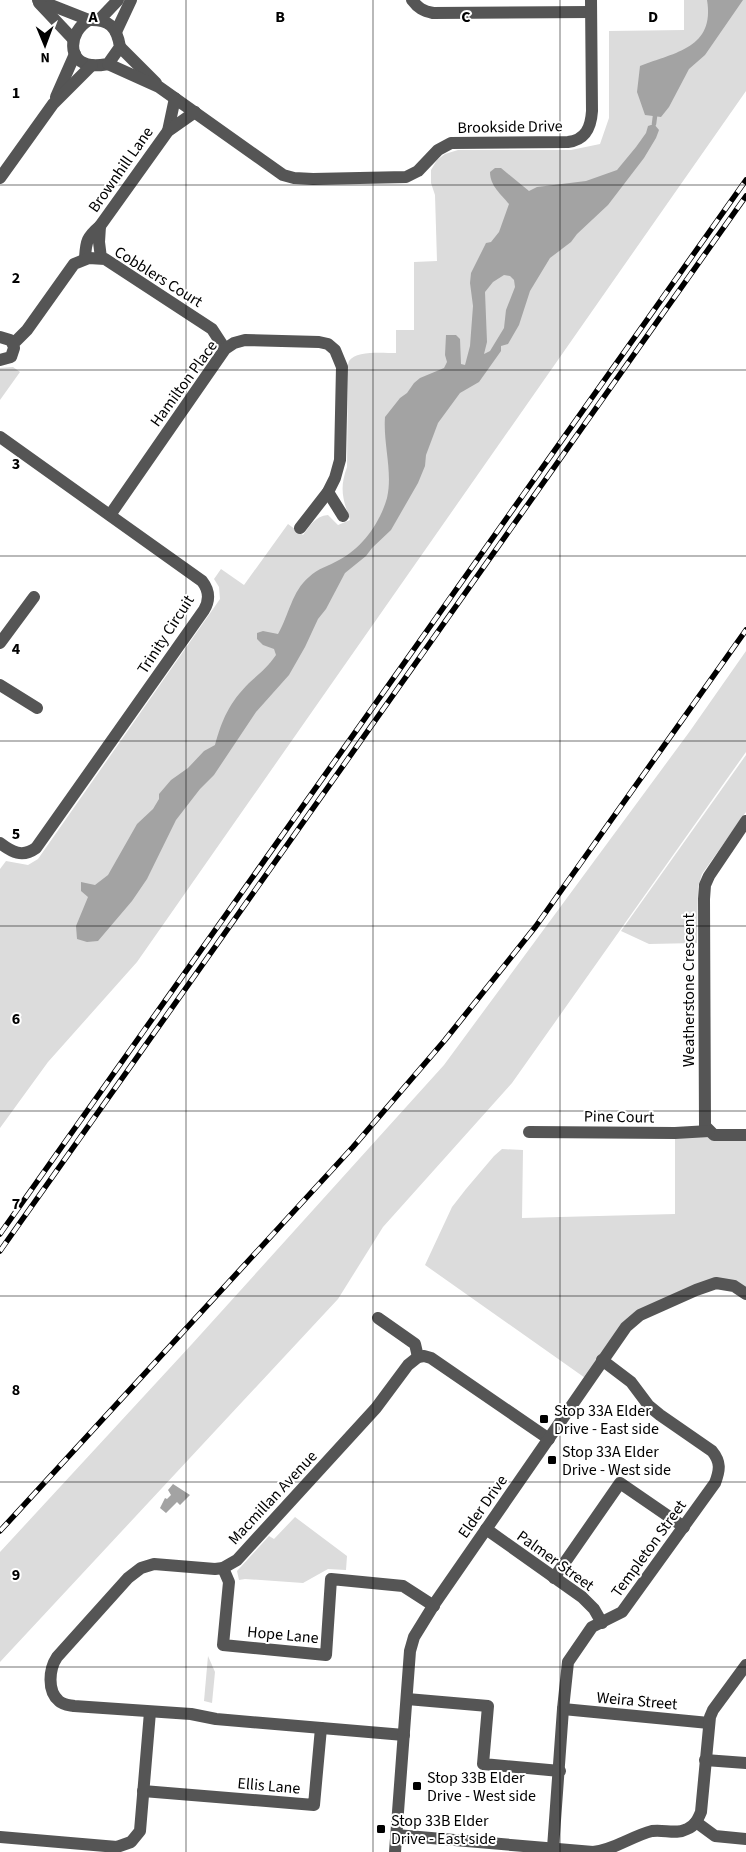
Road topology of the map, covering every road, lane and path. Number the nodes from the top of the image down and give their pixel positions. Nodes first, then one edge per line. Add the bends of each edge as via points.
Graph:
1 (37, 0) edge
2 (118, 0) edge
3 (131, 0) edge
4 (412, 0) edge
5 (591, 6) edge
6 (94, 20) junction
7 (116, 32) junction
8 (73, 39) junction
9 (120, 47) junction
10 (75, 54) junction
11 (108, 64) junction
12 (92, 66) junction
13 (159, 87) junction
14 (175, 98) junction
15 (52, 104) junction
16 (195, 112) junction
17 (168, 131) junction
18 (0, 178) edge
19 (100, 226) junction
20 (85, 258) junction
21 (101, 258) junction
22 (0, 337) edge
23 (13, 344) junction
24 (225, 349) junction
25 (0, 360) edge
26 (0, 437) edge
27 (328, 492) junction
28 (110, 515) junction
29 (343, 516) dead end
30 (300, 528) dead end
31 (34, 597) dead end
32 (0, 643) edge
33 (0, 685) edge
34 (38, 708) dead end
35 (746, 821) edge
36 (1, 846) edge
37 (708, 1131) junction
38 (529, 1132) dead end
39 (746, 1135) edge
40 (746, 1294) edge
41 (378, 1318) dead end
42 (418, 1357) junction
43 (602, 1360) junction
44 (549, 1439) junction
45 (684, 1527) junction
46 (486, 1529) junction
47 (223, 1568) junction
48 (554, 1578) junction
49 (434, 1606) junction
50 (602, 1623) junction
51 (746, 1665) edge
52 (407, 1699) junction
53 (563, 1709) junction
54 (150, 1712) junction
55 (709, 1723) junction
56 (321, 1728) junction
57 (404, 1735) junction
58 (705, 1760) junction
59 (746, 1763) edge
60 (560, 1771) junction
61 (144, 1791) junction
62 (696, 1822) junction
63 (396, 1835) junction
64 (0, 1837) edge
65 (746, 1839) edge
66 (553, 1848) junction
67 (395, 1852) edge

1 - 6 street via 66,13
1 - 8 street
2 - 6 street
3 - 7 street
4 - 5 street via 418,7 432,13
5 - 16 street, Brookside Drive via 591,124 585,135 573,142 457,142 438,150 418,171 406,177 294,178 283,175
6 - 7 street via 105,21
6 - 8 street via 78,28
7 - 9 street
8 - 10 street
9 - 11 street
9 - 13 street, Brookside Drive
10 - 12 street
10 - 15 street
11 - 12 street
11 - 13 street, Brookside Drive
12 - 15 street
13 - 14 street, Brookside Drive
14 - 16 street, Brookside Drive
14 - 17 street, Brownhill Lane
15 - 18 street
16 - 17 street, Brownhill Lane
17 - 19 street, Brownhill Lane
19 - 20 street, Brownhill Lane via 89,236
19 - 21 street, Brownhill Lane
20 - 21 street, Cobblers Court
20 - 23 street via 74,264 27,330
21 - 24 street, Cobblers Court via 212,329
22 - 23 street
23 - 25 street via 11,357
24 - 27 street, Hamilton Place via 245,340 319,342 336,350 342,367 340,460
24 - 28 street, Hamilton Place
26 - 28 street, Trinity Circuit
27 - 29 street
27 - 30 street, Hamilton Place
28 - 36 street, Trinity Circuit via 202,580 208,594 207,606 36,848 17,854
31 - 32 street
33 - 34 street
35 - 37 street, Weatherstone Crescent via 705,885 705,1126
37 - 38 street, Pine Court
37 - 39 street via 714,1135
40 - 43 street, Elder Drive via 734,1286 716,1283 667,1302 640,1315 626,1327
41 - 42 street via 415,1344
42 - 44 street via 431,1358
42 - 47 street, Macmillan Avenue via 408,1364 376,1408 243,1553
43 - 44 street, Elder Drive
43 - 45 street, Templeton Street via 631,1382 649,1406 712,1451 717,1458 720,1466 715,1483
44 - 46 street, Elder Drive
45 - 48 street via 620,1483
45 - 50 street, Templeton Street via 622,1612
46 - 48 street, Palmer Street
46 - 49 street, Elder Drive
47 - 49 street, Hope Lane via 228,1582 223,1646 326,1655 332,1579 403,1586
47 - 54 street via 154,1564 141,1568 128,1578 53,1662 52,1691 64,1704
48 - 50 street, Palmer Street via 582,1597
49 - 52 street, Elder Drive via 414,1637
50 - 53 street, Templeton Street via 592,1627 568,1662
51 - 55 street via 713,1710
52 - 57 street, Elder Drive
52 - 60 street via 488,1706 484,1764
53 - 55 street, Weira Street
53 - 60 street, Templeton Street
54 - 56 street
54 - 61 street
55 - 58 street
56 - 57 street
56 - 61 street, Ellis Lane via 314,1805
57 - 63 street, Elder Drive
58 - 59 street
58 - 62 street via 701,1812
60 - 66 street, Templeton Street
61 - 64 street via 140,1831 125,1845 117,1847
62 - 65 street via 715,1836
62 - 66 street via 685,1831 652,1831 599,1851
63 - 66 street
63 - 67 street, Elder Drive

